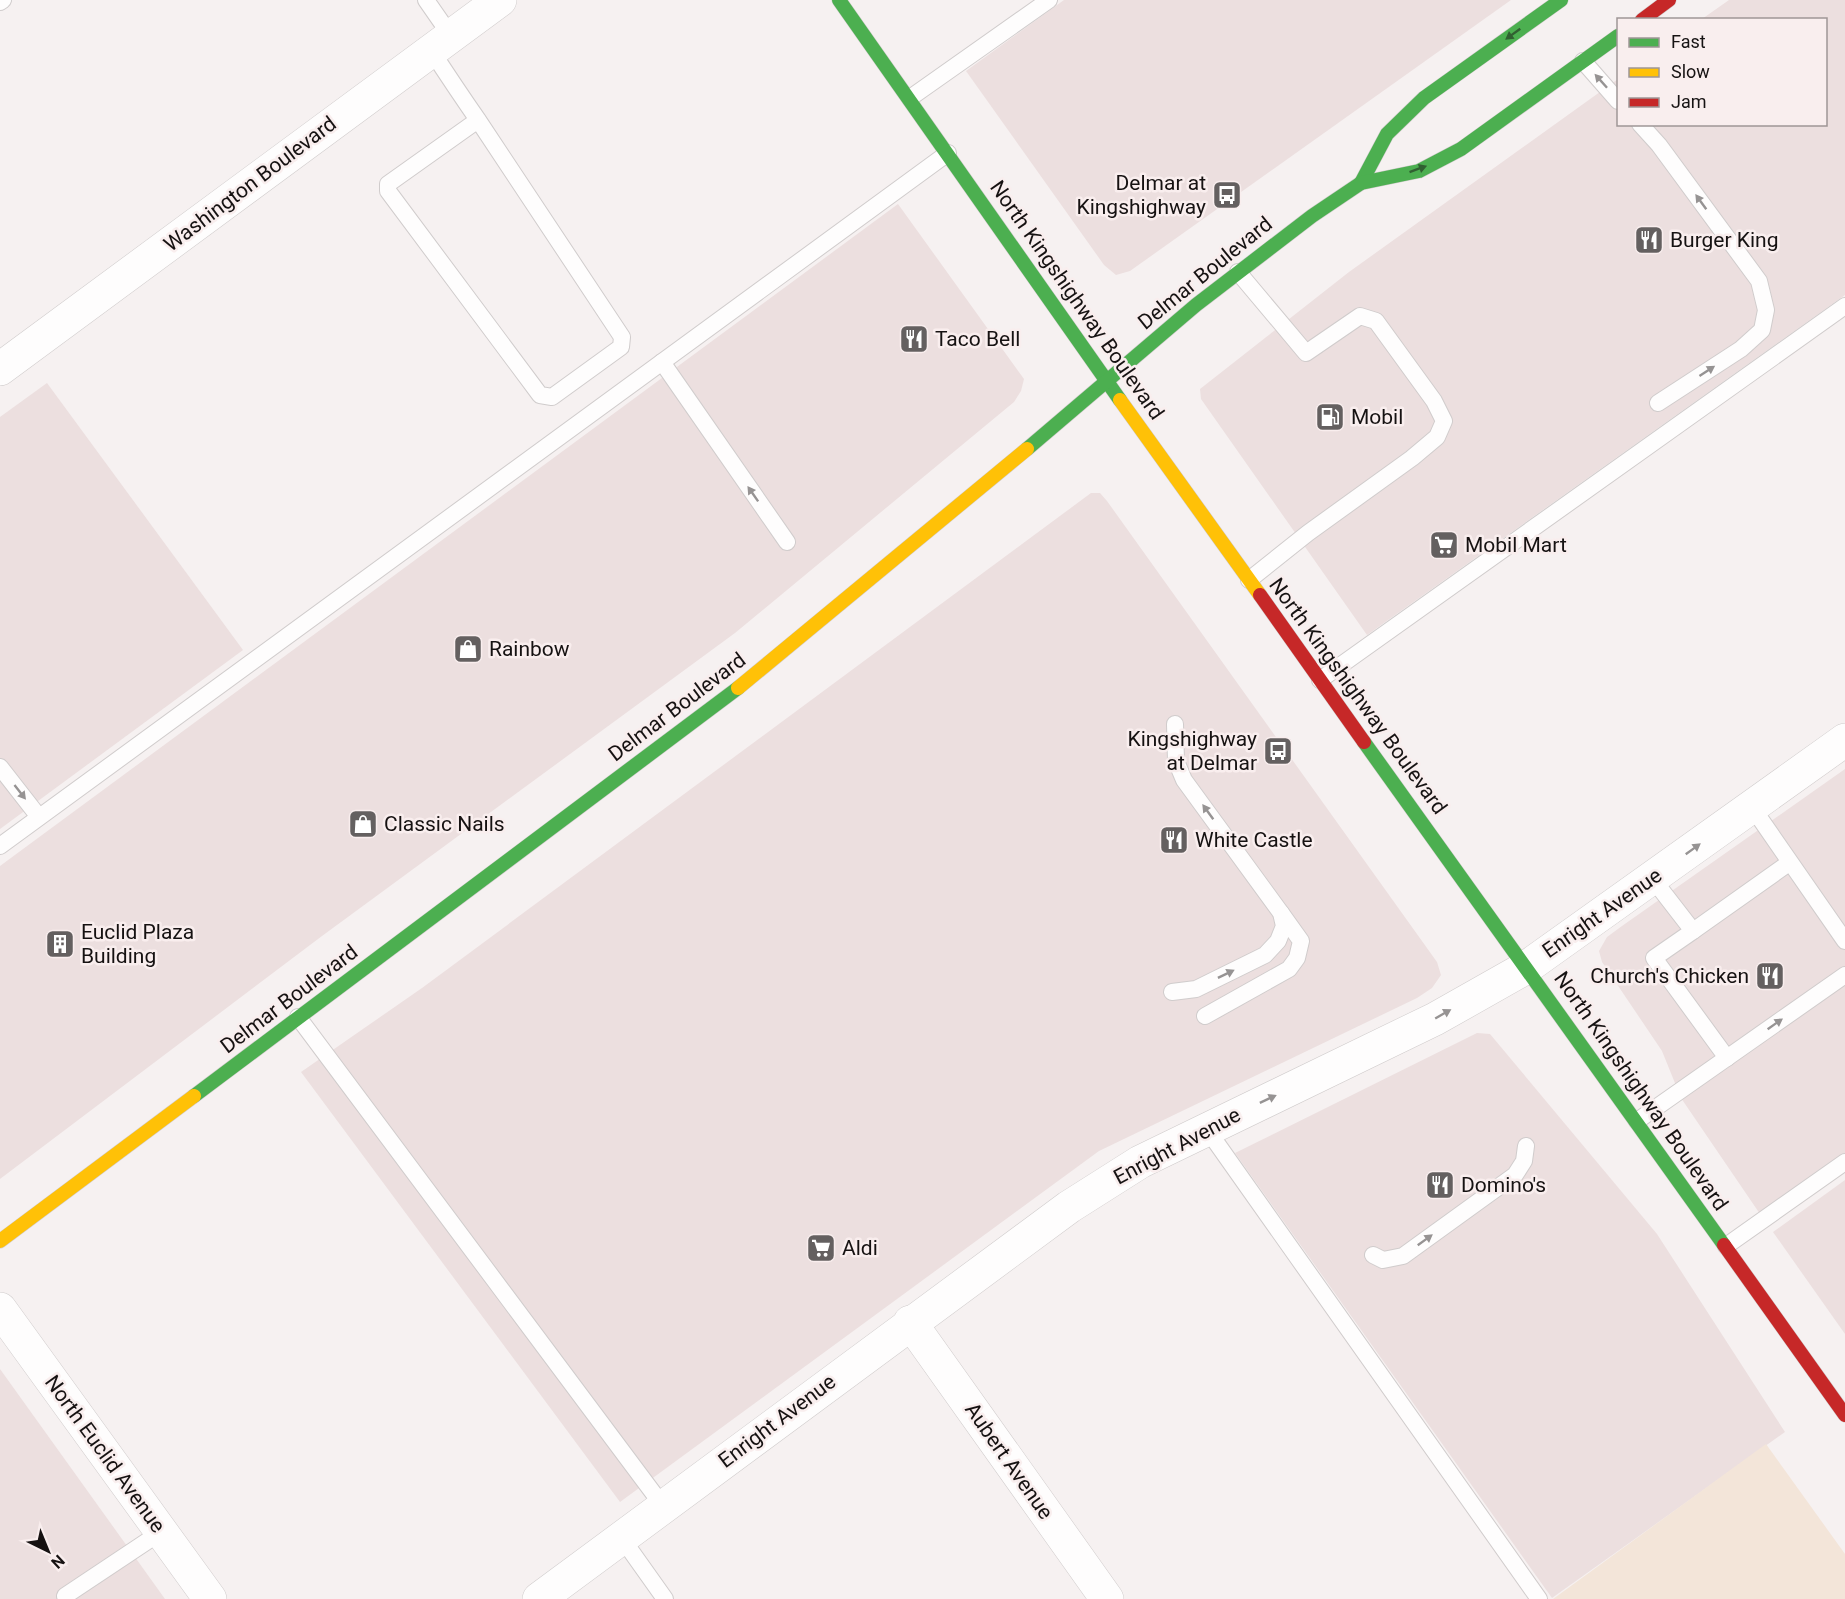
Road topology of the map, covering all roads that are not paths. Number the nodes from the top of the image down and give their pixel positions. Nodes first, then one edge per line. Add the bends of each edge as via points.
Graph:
1 (426, 0) edge
2 (500, 0) edge
3 (839, 0) edge
4 (1049, 0) edge
5 (1561, 0) edge
6 (1669, 0) edge
7 (1645, 18) edge
8 (1617, 37) edge
9 (441, 43) junction
10 (1582, 62) junction
11 (910, 98) junction
12 (1617, 100) edge
13 (478, 120) junction
14 (1642, 126) edge
15 (948, 153) junction
16 (1361, 183) junction
17 (1238, 272) junction
18 (1845, 306) edge
19 (662, 362) junction
20 (0, 369) edge
21 (1106, 380) junction
22 (1658, 403) dead end
23 (787, 542) dead end
24 (1249, 580) junction
25 (1320, 680) junction
26 (1175, 724) dead end
27 (1845, 740) edge
28 (0, 767) edge
29 (1752, 807) junction
30 (39, 817) junction
31 (0, 846) edge
32 (1790, 863) junction
33 (1652, 878) junction
34 (1281, 913) junction
35 (1693, 931) junction
36 (1845, 941) edge
37 (1527, 967) junction
38 (1845, 975) edge
39 (1172, 992) dead end
40 (1205, 1016) dead end
41 (298, 1017) junction
42 (1727, 1058) junction
43 (1637, 1121) junction
44 (1206, 1128) junction
45 (1526, 1146) dead end
46 (1845, 1162) edge
47 (0, 1241) edge
48 (1726, 1246) junction
49 (1372, 1255) dead end
50 (0, 1309) edge
51 (910, 1322) junction
52 (1845, 1415) edge
53 (663, 1506) junction
54 (161, 1532) junction
55 (621, 1538) junction
56 (65, 1596) dead end
57 (210, 1599) edge
58 (538, 1599) edge
59 (665, 1599) edge
60 (1107, 1599) edge
61 (1539, 1599) edge

1 - 9 lane
2 - 9 street, Washington Boulevard
3 - 11 main road, North Kingshighway Boulevard
4 - 11 lane
5 -> 16 main road, Delmar Boulevard via 1424,98 1388,134
6 - 7 main road
8 - 10 main road, Delmar Boulevard
9 - 13 lane
9 - 20 street, Washington Boulevard
12 -> 10 lane
16 -> 10 main road, Delmar Boulevard via 1419,171 1461,149
11 - 15 main road, North Kingshighway Boulevard
13 - 13 lane via 622,337 621,347 552,397 540,395 388,191 388,184
22 -> 14 lane via 1741,349 1762,330 1766,310 1759,281
15 - 19 lane
15 - 21 main road, North Kingshighway Boulevard
16 - 17 main road, Delmar Boulevard
17 - 21 main road, Delmar Boulevard
17 - 24 lane via 1306,353 1360,316 1376,321 1444,421 1437,437 1412,458 1308,532
18 - 25 lane
23 -> 19 lane
19 - 30 lane
21 - 24 main road, North Kingshighway Boulevard
21 - 41 main road, Delmar Boulevard via 1049,432 741,686
24 - 25 main road, North Kingshighway Boulevard
25 - 37 main road, North Kingshighway Boulevard
34 -> 26 lane via 1184,780 1176,760
27 - 29 street, Enright Avenue
28 -> 30 lane
29 - 32 lane
33 -> 29 street, Enright Avenue
30 - 31 lane
32 - 35 lane
32 - 36 lane
33 - 35 lane
33 - 37 street, Enright Avenue
39 -> 34 lane via 1196,988 1265,954 1278,941 1284,927
34 - 40 lane via 1301,941 1297,958 1289,969
35 - 42 lane via 1654,958
37 - 43 main road, North Kingshighway Boulevard
44 -> 37 street, Enright Avenue via 1435,1019
42 -> 38 lane
41 - 47 main road, Delmar Boulevard
41 - 53 lane
42 - 43 lane
43 - 48 main road, North Kingshighway Boulevard
44 - 51 street, Enright Avenue via 1140,1162 1069,1207
44 - 61 lane
49 -> 45 lane via 1383,1260 1403,1256 1515,1175 1524,1161
46 - 48 lane
48 - 52 main road, North Kingshighway Boulevard
50 - 54 street, North Euclid Avenue
51 - 53 street, Enright Avenue
51 - 60 street, Aubert Avenue
53 - 55 street, Enright Avenue
54 - 56 lane
54 - 57 street, North Euclid Avenue
55 - 58 street, Enright Avenue
55 - 59 lane

